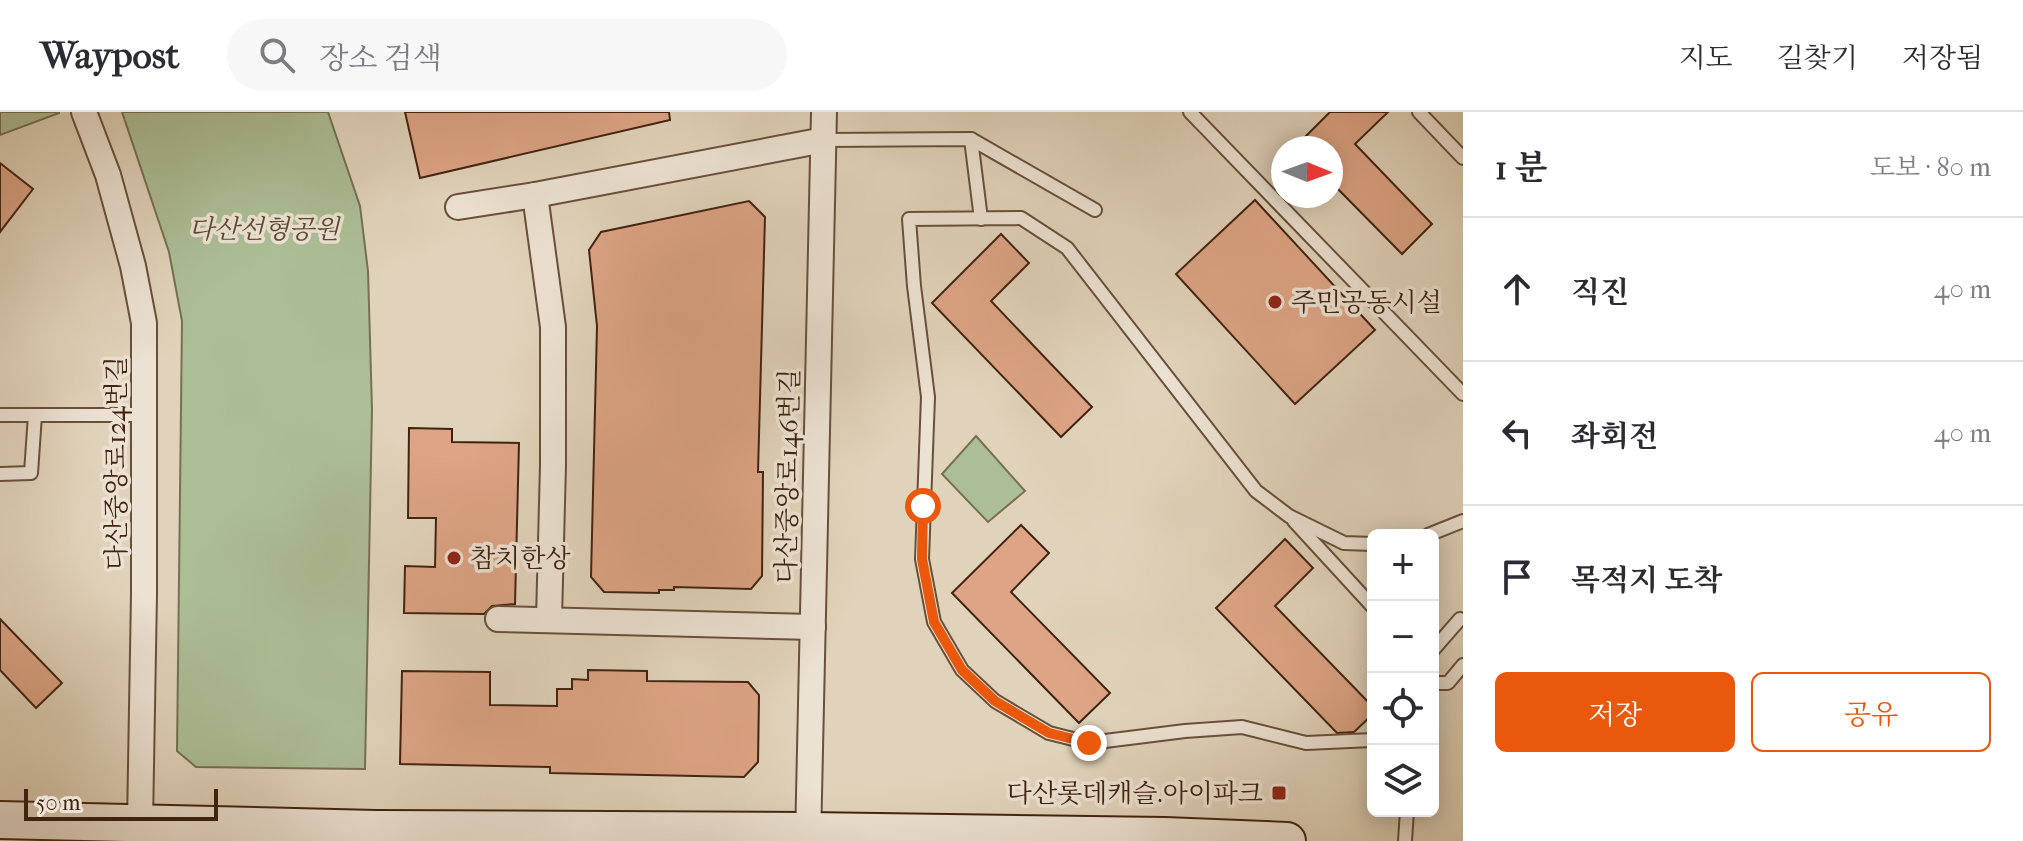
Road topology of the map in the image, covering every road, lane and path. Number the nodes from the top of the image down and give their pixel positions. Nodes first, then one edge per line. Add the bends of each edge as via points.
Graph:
1 (84, 112) edge
2 (824, 112) edge
3 (1190, 112) edge
4 (1419, 112) edge
5 (971, 139) junction
6 (824, 140) junction
7 (1463, 158) edge
8 (535, 195) junction
9 (458, 207) dead end
10 (1095, 210) dead end
11 (981, 219) junction
12 (1463, 394) edge
13 (0, 415) edge
14 (35, 415) junction
15 (144, 415) junction
16 (0, 474) edge
17 (1289, 516) junction
18 (1463, 521) edge
19 (1439, 531) edge
20 (1367, 544) edge
21 (1367, 601) edge
22 (498, 619) dead end
23 (549, 619) junction
24 (1460, 619) dead end
25 (813, 627) junction
26 (1439, 643) edge
27 (1463, 665) edge
28 (1439, 683) edge
29 (1367, 740) edge
30 (1407, 817) edge
31 (0, 820) edge
32 (140, 828) junction
33 (808, 836) edge
34 (1287, 841) edge
35 (1405, 841) edge

1 - 15 street, 다산중앙로124번길 via 133,266 144,323
2 - 6 street, 다산중앙로146번길
3 - 12 lane
4 - 7 lane
5 - 6 lane
5 - 10 lane
5 - 11 lane
6 - 8 street
6 - 25 street, 다산중앙로146번길
8 - 9 street
8 - 23 street via 553,327
11 - 17 lane via 1021,218 1067,248 1256,491
11 - 29 lane via 909,219 928,397 922,559 934,622 962,670 995,701 1049,733 1089,743 1242,727 1306,743
13 - 14 lane
14 - 15 lane
14 - 16 lane via 31,473
15 - 32 street, 다산중앙로124번길
17 - 20 lane via 1344,543
17 - 21 lane
18 - 19 lane
22 - 23 street
23 - 25 street
24 - 26 lane
25 - 33 street, 다산중앙로146번길
27 - 28 lane via 1448,683
30 - 35 lane
31 - 32 street
32 - 33 street
33 - 34 street

